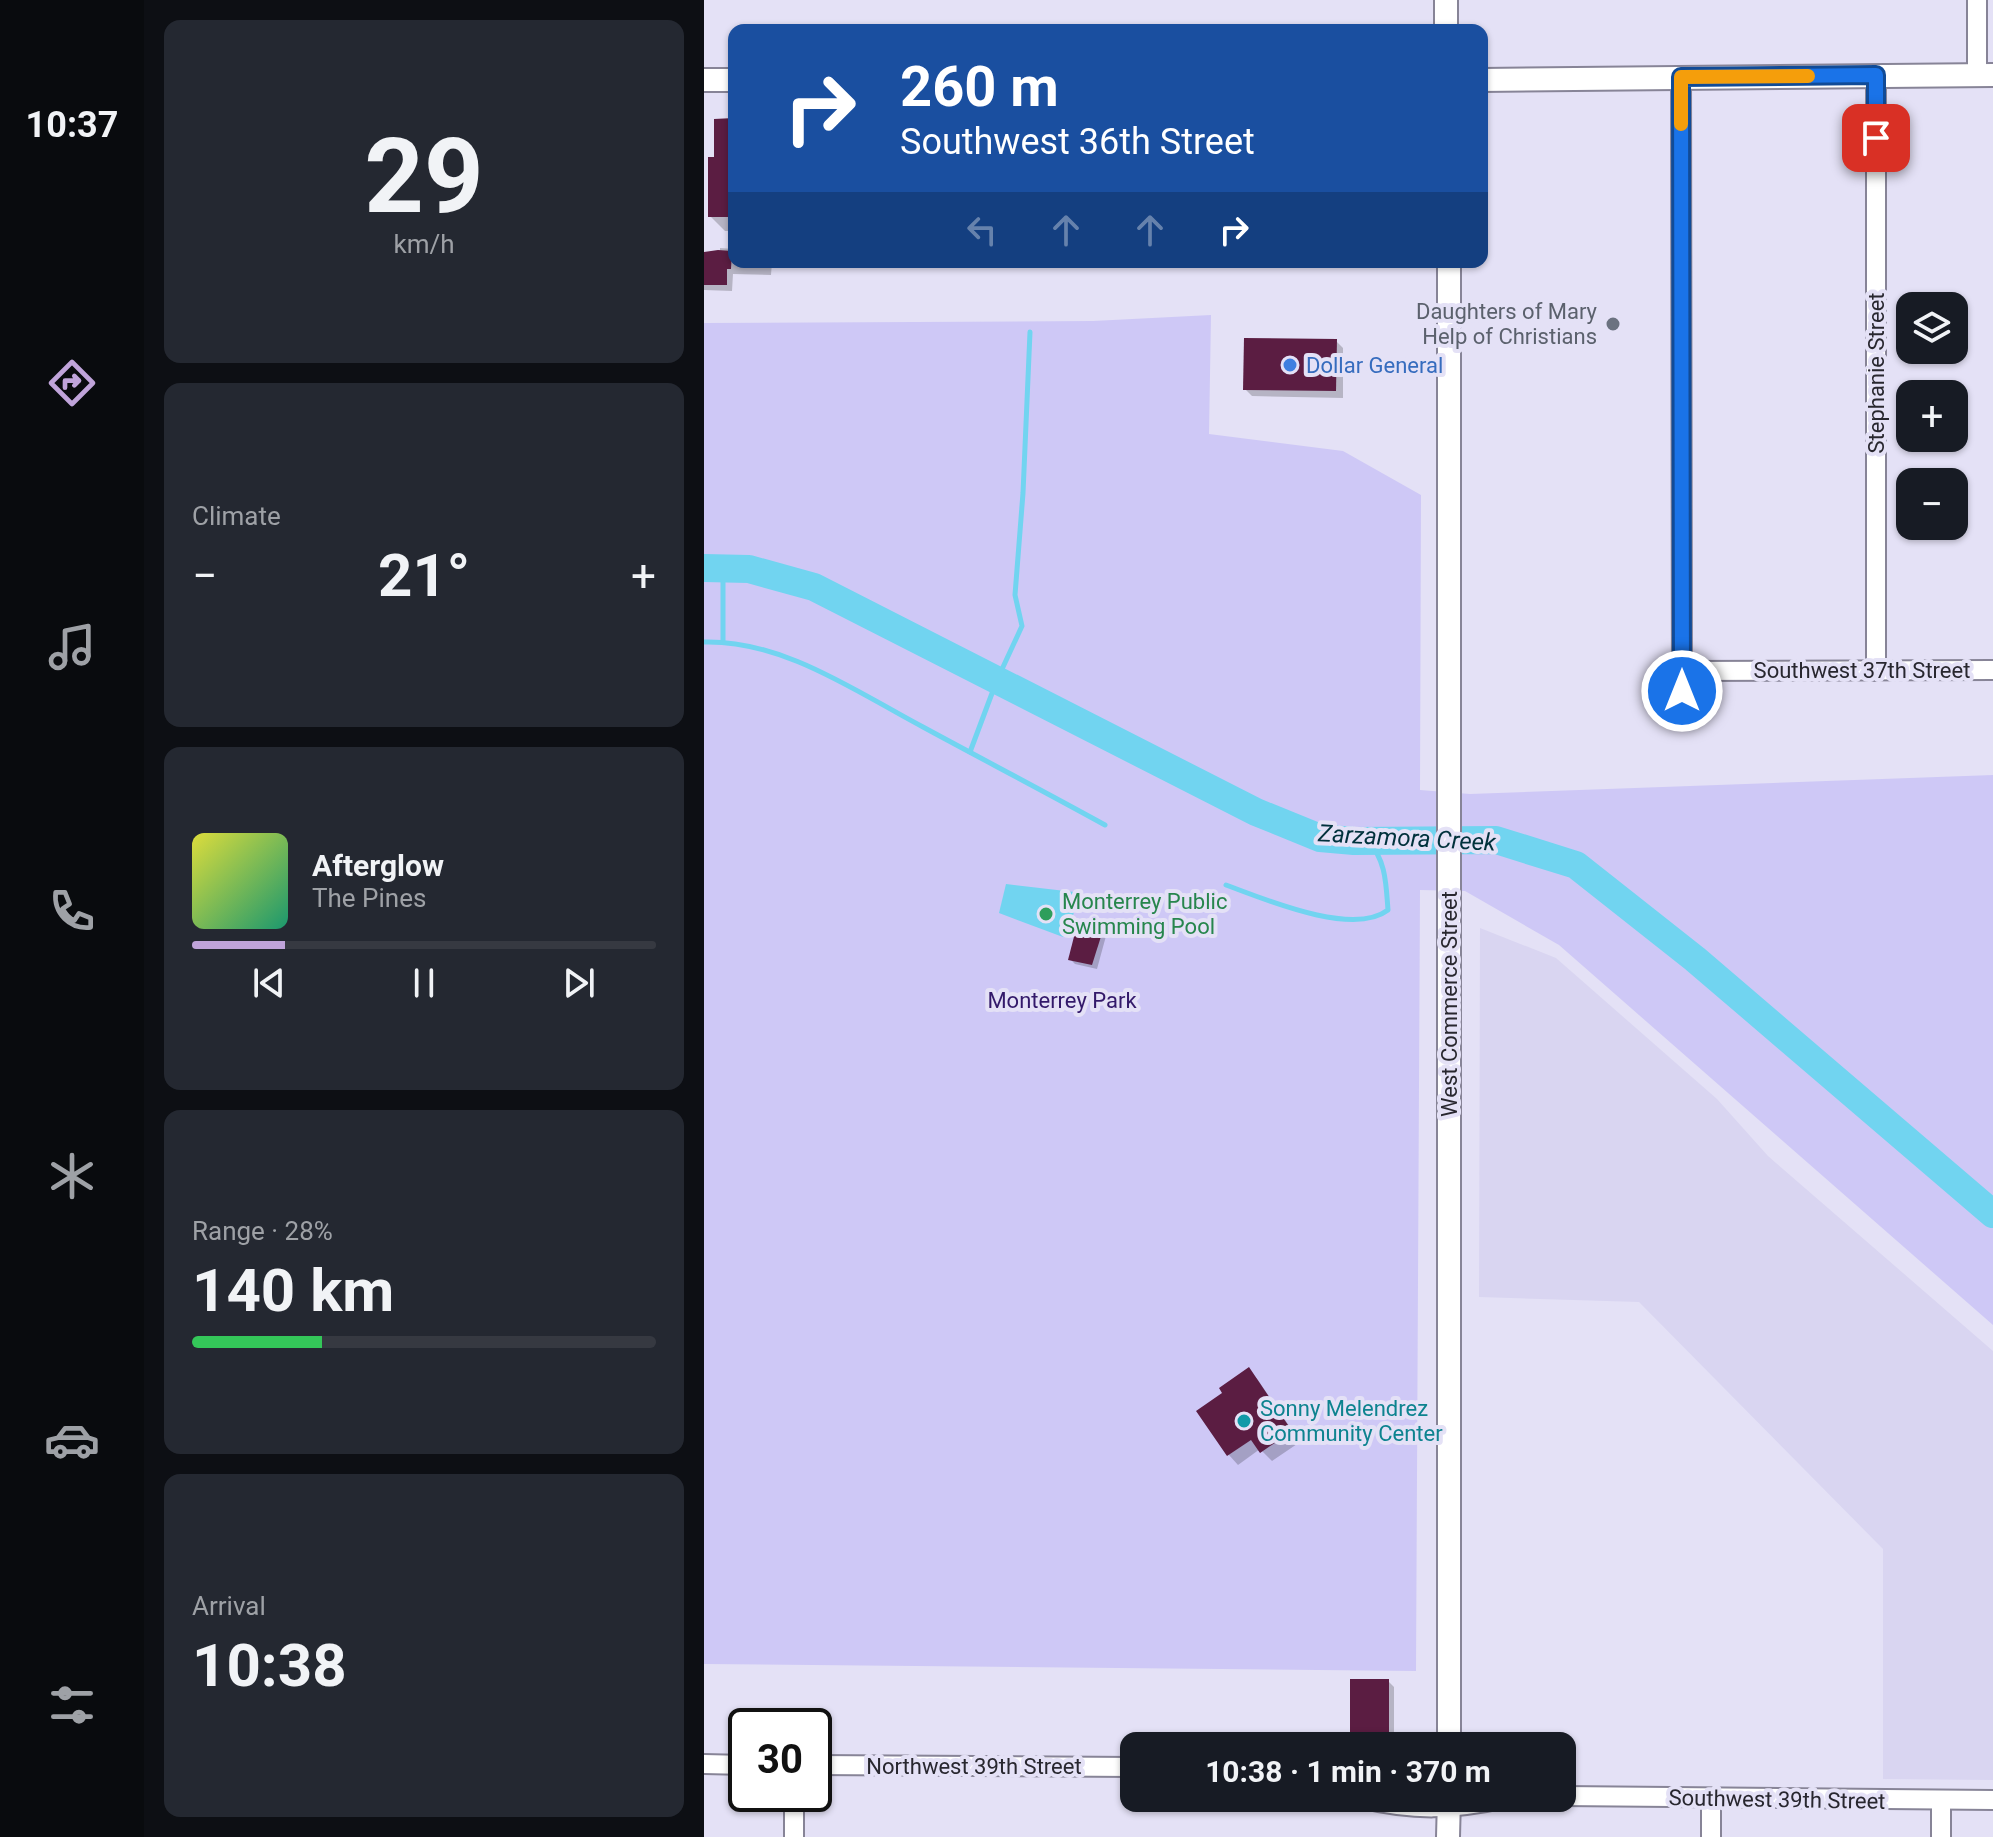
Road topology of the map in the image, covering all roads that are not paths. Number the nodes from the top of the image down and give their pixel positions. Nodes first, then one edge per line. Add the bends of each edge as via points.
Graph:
1 (1446, 0) edge
2 (1977, 0) edge
3 (1446, 24) edge
4 (1876, 75) junction
5 (1985, 75) edge
6 (1681, 77) junction
7 (704, 80) edge
8 (728, 80) edge
9 (1488, 80) edge
10 (1449, 268) edge
11 (1993, 670) edge
12 (1682, 671) junction
13 (1876, 671) junction
14 (1682, 691) dead end
15 (1449, 1732) edge
16 (704, 1764) edge
17 (728, 1765) edge
18 (832, 1765) edge
19 (1120, 1767) edge
20 (1576, 1796) edge
21 (1711, 1799) junction
22 (1993, 1800) edge
23 (1941, 1801) junction
24 (794, 1812) edge
25 (1448, 1812) edge
26 (794, 1837) edge
27 (1448, 1837) edge
28 (1711, 1837) edge
29 (1941, 1837) edge

1 - 3 main road
2 - 5 street
4 - 5 main road
4 - 6 main road
4 - 13 street, Stephanie Street
6 - 9 main road
6 - 12 street
7 - 8 main road
10 - 15 main road, West Commerce Street
11 - 13 street, Southwest 37th Street
12 - 13 street, Southwest 37th Street
12 - 14 street
16 - 17 street
18 - 19 street, Northwest 39th Street
20 - 21 street, Southwest 39th Street
21 - 23 street, Southwest 39th Street
21 - 28 street
22 - 23 street, Southwest 39th Street
23 - 29 street
24 - 26 street
25 - 27 main road

